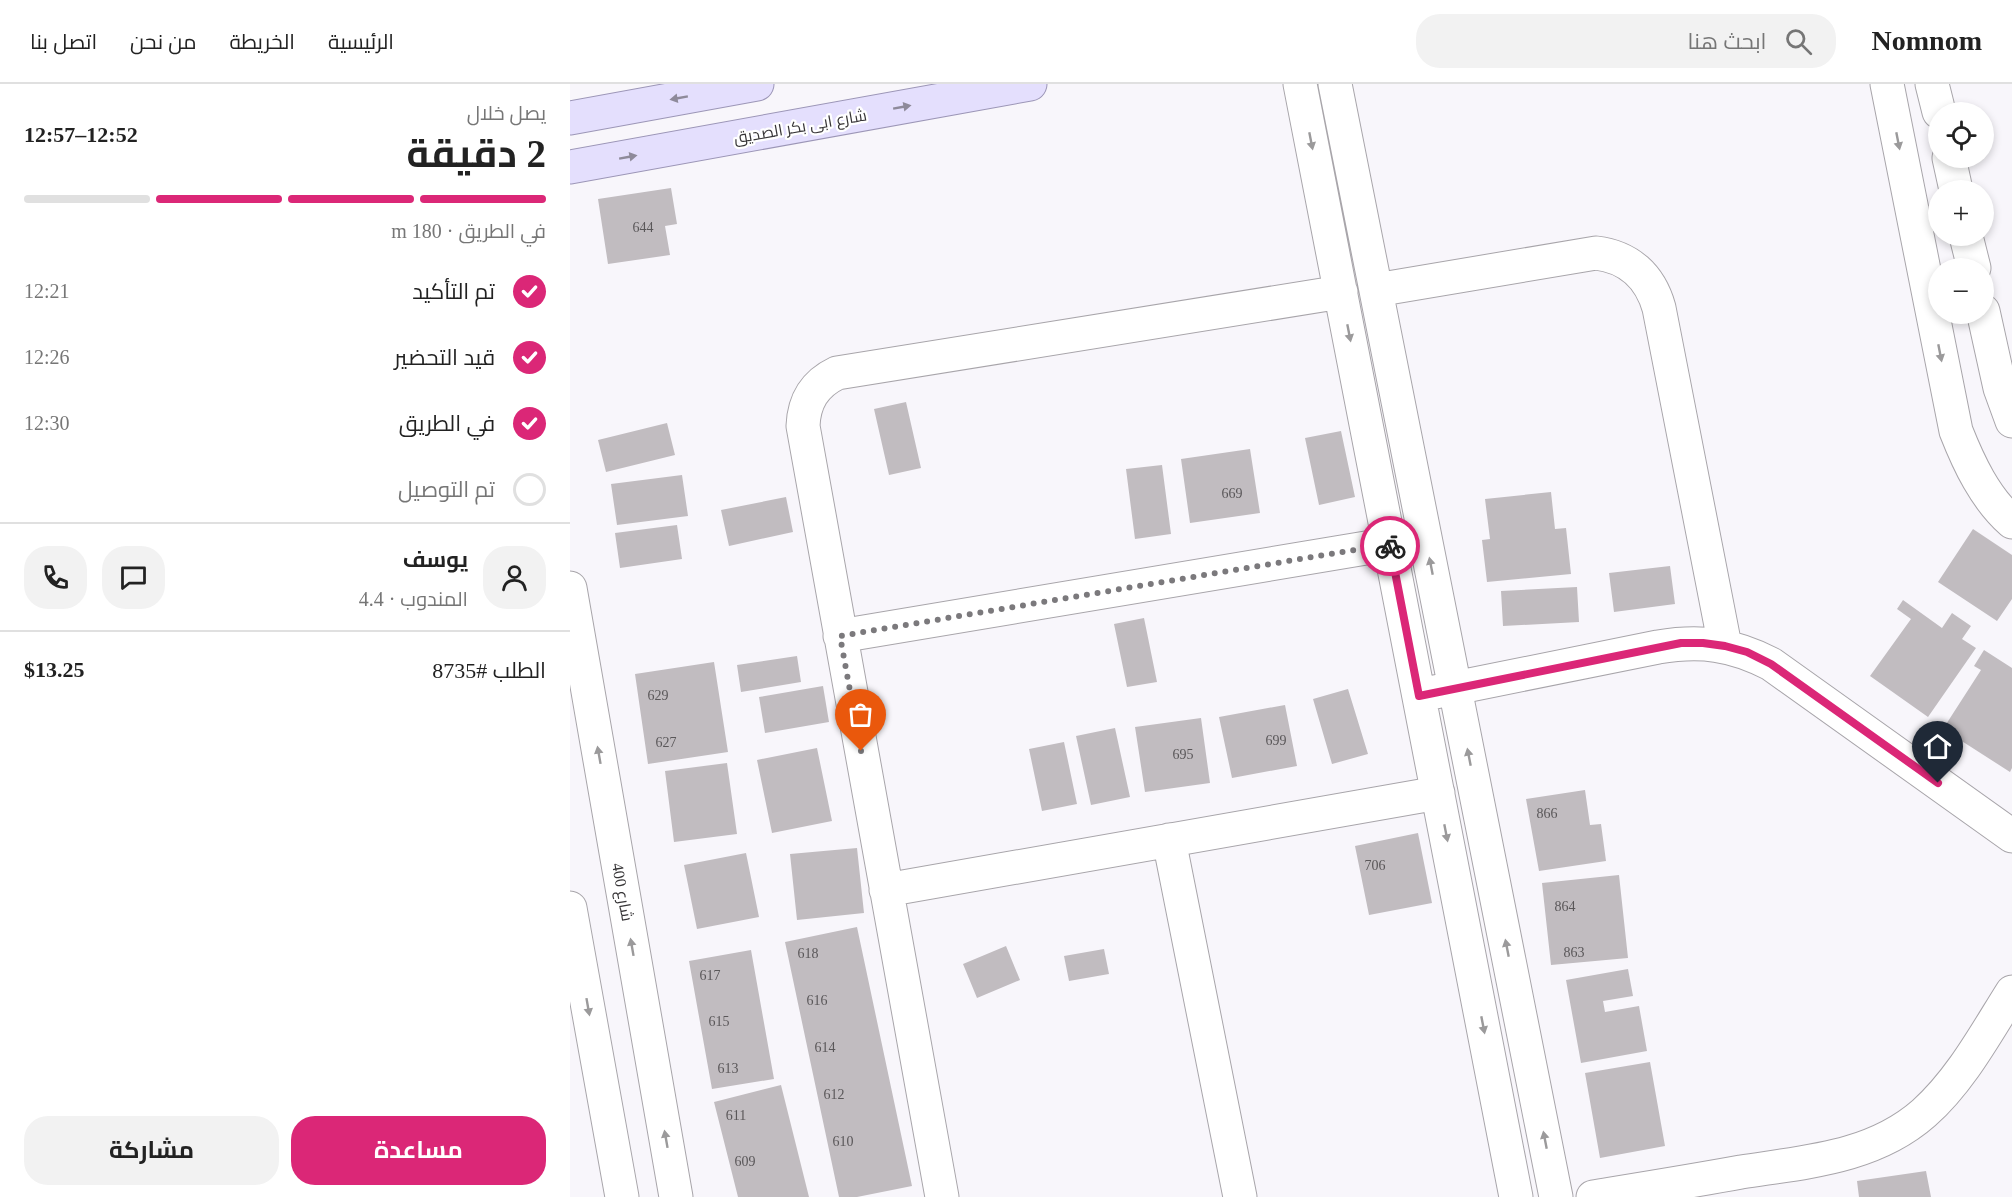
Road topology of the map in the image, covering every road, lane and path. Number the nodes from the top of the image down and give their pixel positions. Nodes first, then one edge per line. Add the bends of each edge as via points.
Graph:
1 (757, 84) edge
2 (1030, 84) edge
3 (1300, 84) edge
4 (1335, 84) edge
5 (1887, 84) edge
6 (1932, 84) edge
7 (1936, 102) edge
8 (570, 118) edge
9 (570, 167) edge
10 (1376, 290) junction
11 (1341, 292) junction
12 (1986, 324) edge
13 (2012, 421) edge
14 (2012, 522) edge
15 (1390, 544) junction
16 (570, 588) edge
17 (840, 636) junction
18 (1725, 646) junction
19 (1455, 688) junction
20 (1419, 696) junction
21 (1438, 793) junction
22 (2012, 836) edge
23 (1169, 840) junction
24 (886, 890) junction
25 (570, 908) edge
26 (2012, 992) edge
27 (622, 1197) edge
28 (676, 1197) edge
29 (942, 1197) edge
30 (1240, 1197) edge
31 (1516, 1197) edge
32 (1556, 1197) edge
33 (1593, 1197) edge

1 -> 8 main road
9 -> 2 main road, شارع ابى بكر الصديق
3 -> 11 street
4 - 10 street
5 -> 14 street via 1956,431 1978,480
6 - 7 street
10 - 18 street via 1596,253 1620,259 1641,273 1659,308
19 -> 10 street
11 -> 15 street
11 - 17 street via 837,373 828,378 807,402 803,426
12 - 13 street via 2000,388
15 - 17 street
15 - 20 street
28 -> 16 street, شارع 400
17 - 24 street
18 - 19 street via 1669,645
18 - 22 street via 1771,664
19 - 20 street
32 -> 19 street
20 - 21 street
21 - 23 street
21 -> 31 street
23 - 24 street
23 - 30 street
24 - 29 street
25 -> 27 street
26 - 33 street via 1942,1095 1923,1114 1882,1141 1839,1156

